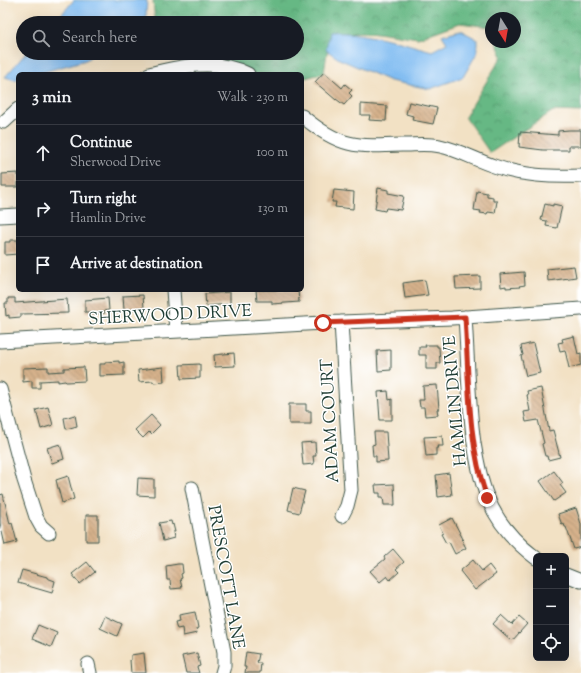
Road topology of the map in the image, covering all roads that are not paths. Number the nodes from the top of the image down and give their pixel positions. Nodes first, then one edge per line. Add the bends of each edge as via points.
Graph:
1 (161, 72) edge
2 (243, 72) edge
3 (16, 111) edge
4 (304, 118) edge
5 (4, 122) dead end
6 (580, 179) edge
7 (16, 215) edge
8 (0, 216) edge
9 (173, 292) edge
10 (581, 309) edge
11 (465, 317) junction
12 (341, 322) junction
13 (176, 332) junction
14 (0, 341) edge
15 (0, 389) edge
16 (192, 488) dead end
17 (342, 516) dead end
18 (49, 533) dead end
19 (533, 555) edge
20 (569, 576) edge
21 (581, 581) edge
22 (222, 673) edge

1 - 2 street via 213,64
3 - 5 street
4 - 6 street via 326,134 352,145 437,145 518,173
7 - 8 street
9 - 13 street
10 - 11 street, SHERWOOD DRIVE
11 - 12 street, SHERWOOD DRIVE
11 - 19 street, HAMLIN DRIVE via 472,426 481,481 487,498 505,529
12 - 13 street, SHERWOOD DRIVE
12 - 17 street, ADAM COURT via 351,490
13 - 14 street, SHERWOOD DRIVE
15 - 18 street via 36,518
16 - 22 street, PRESCOTT LANE via 224,652
20 - 21 street

